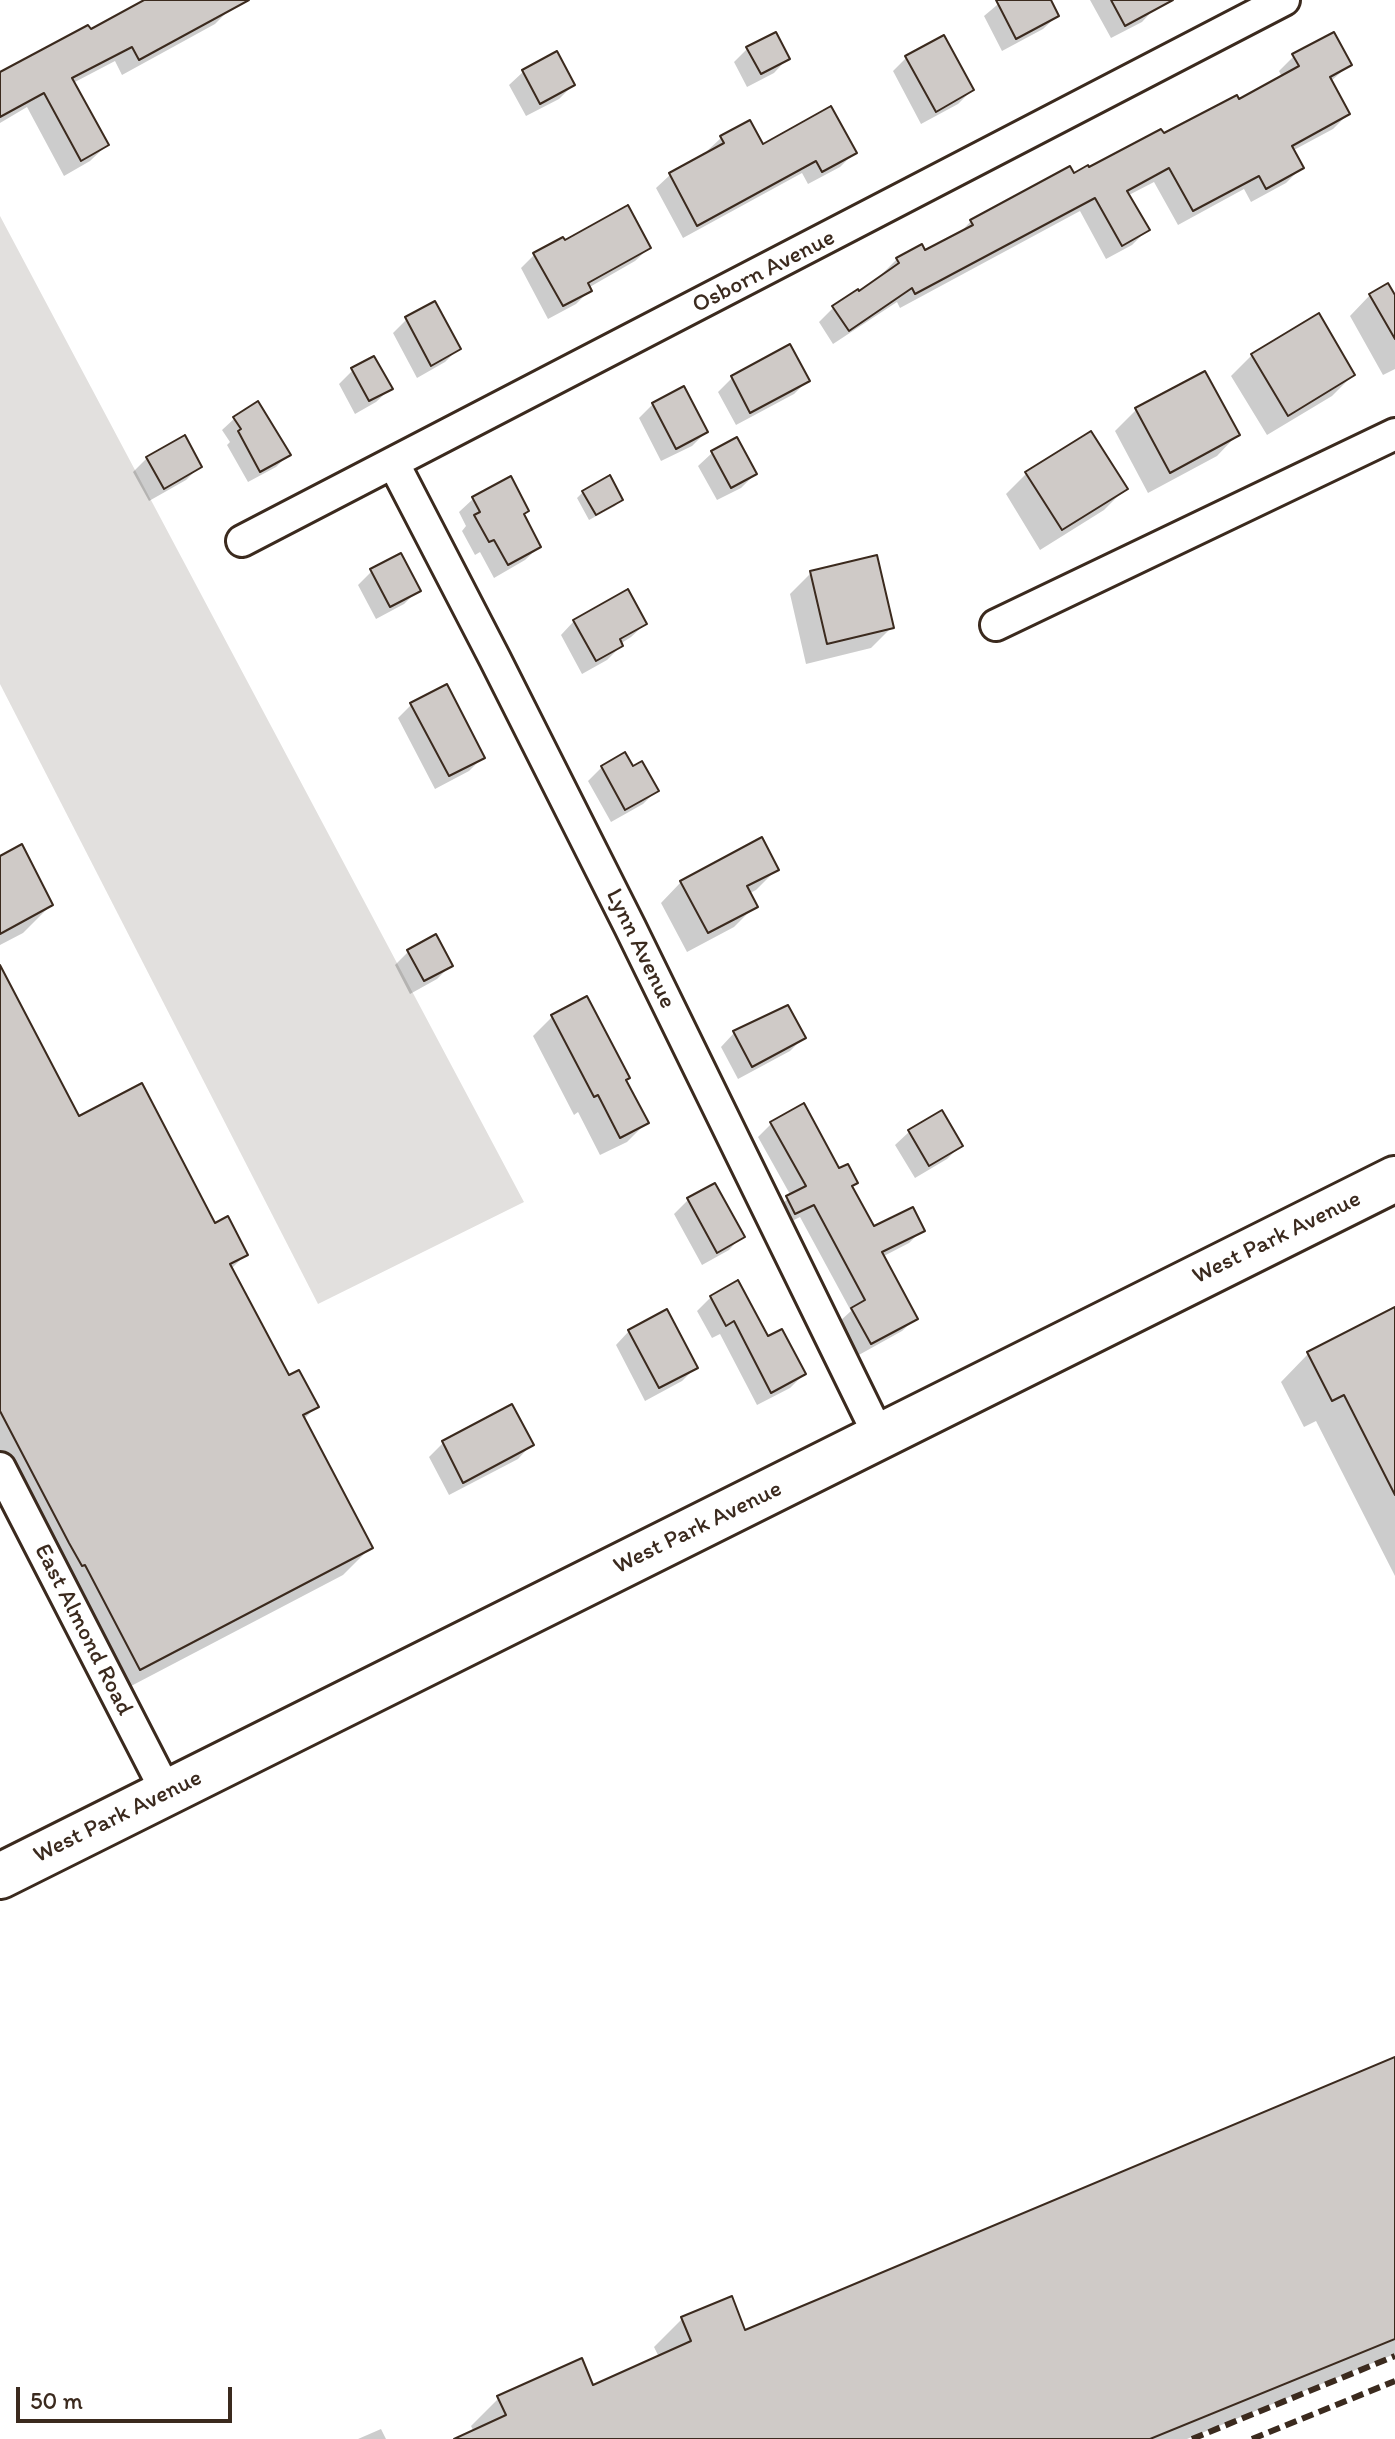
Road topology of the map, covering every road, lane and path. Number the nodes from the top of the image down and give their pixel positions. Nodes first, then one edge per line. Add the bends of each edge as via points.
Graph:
1 (1284, 0) edge
2 (1395, 434) edge
3 (394, 464) junction
4 (242, 541) dead end
5 (996, 625) dead end
6 (1395, 1179) edge
7 (880, 1438) junction
8 (0, 1468) edge
9 (167, 1793) junction
10 (0, 1876) edge

1 - 3 street, Osborn Avenue
2 - 5 street
3 - 4 street, Osborn Avenue
3 - 7 street, Lynn Avenue via 623,913
6 - 7 main road, West Park Avenue
7 - 9 main road, West Park Avenue
8 - 9 street, East Almond Road
9 - 10 main road, West Park Avenue

